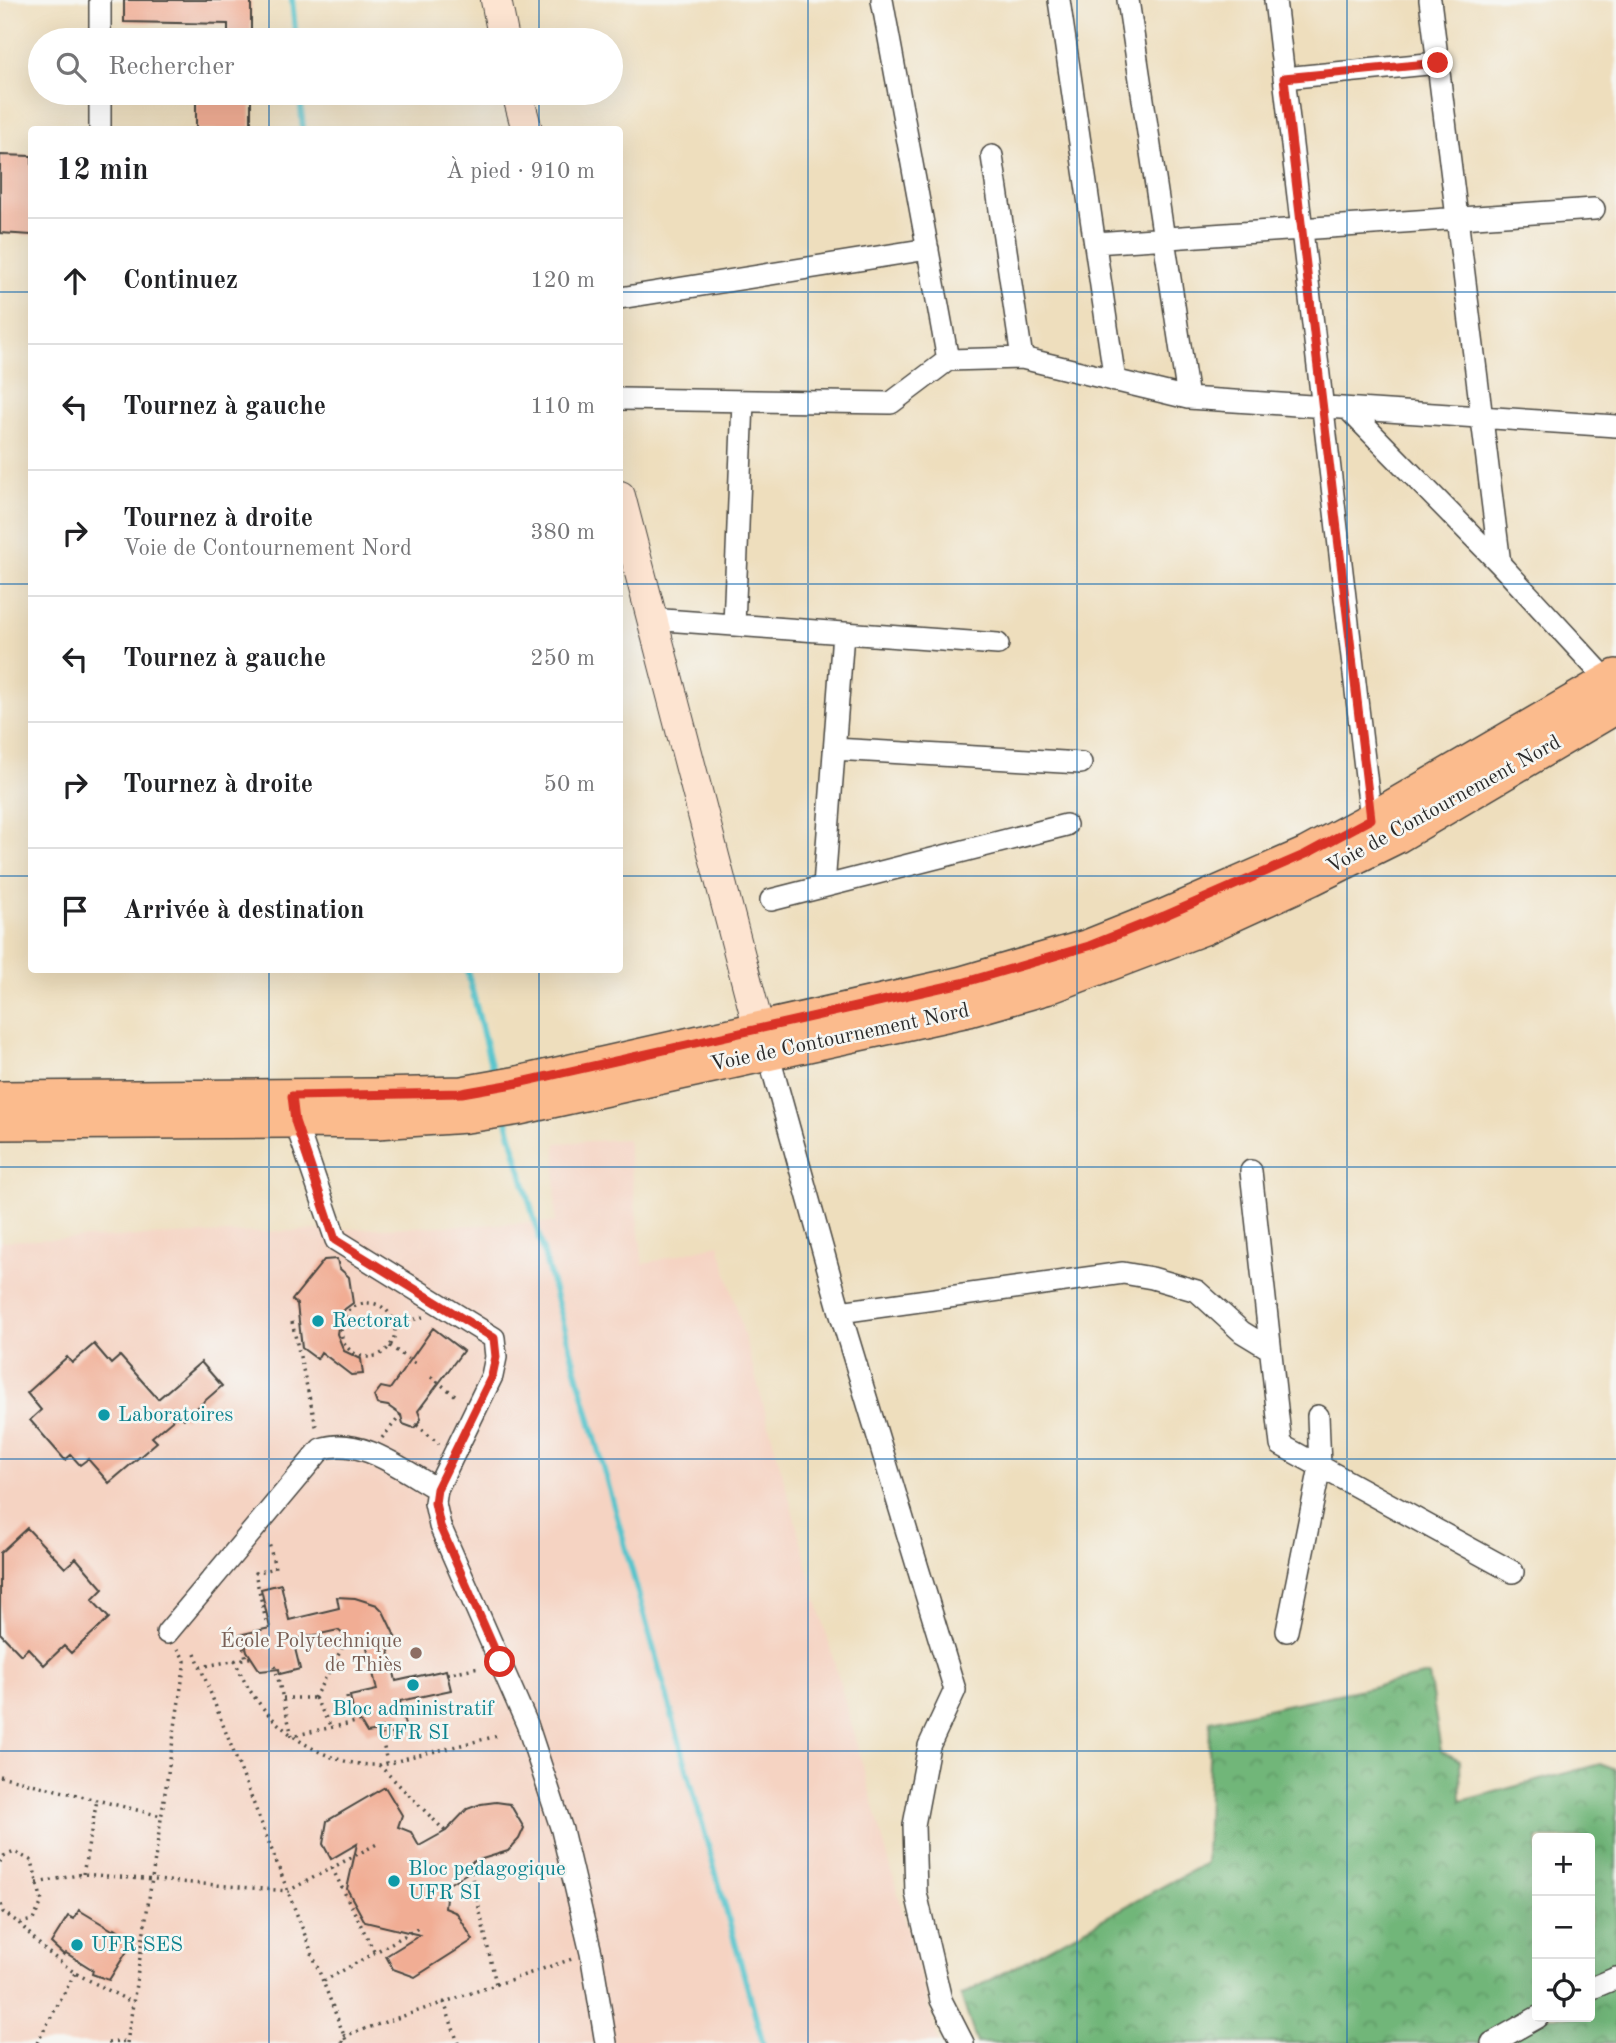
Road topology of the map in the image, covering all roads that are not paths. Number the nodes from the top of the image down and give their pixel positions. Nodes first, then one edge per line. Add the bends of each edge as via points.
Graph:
1 (100, 0) edge
2 (496, 0) edge
3 (882, 0) edge
4 (1059, 0) edge
5 (1128, 0) edge
6 (1275, 0) edge
7 (1430, 0) edge
8 (100, 28) edge
9 (502, 28) edge
10 (1438, 63) junction
11 (1284, 78) junction
12 (100, 105) edge
13 (520, 105) edge
14 (100, 126) edge
15 (526, 126) edge
16 (992, 156) dead end
17 (1594, 209) dead end
18 (1457, 219) junction
19 (1302, 229) junction
20 (1164, 239) junction
21 (1095, 243) junction
22 (928, 249) junction
23 (623, 298) edge
24 (1022, 358) junction
25 (948, 360) junction
26 (1115, 381) junction
27 (1188, 398) junction
28 (623, 399) edge
29 (743, 401) junction
30 (1323, 407) junction
31 (1348, 409) junction
32 (1482, 418) junction
33 (1616, 426) edge
34 (623, 508) edge
35 (1500, 564) junction
36 (650, 619) junction
37 (734, 625) junction
38 (843, 633) junction
39 (998, 644) dead end
40 (1613, 688) edge
41 (834, 749) junction
42 (1081, 763) dead end
43 (1371, 819) junction
44 (1066, 825) dead end
45 (824, 886) junction
46 (771, 900) dead end
47 (763, 1041) junction
48 (0, 1098) edge
49 (293, 1108) junction
50 (0, 1123) edge
51 (1251, 1171) dead end
52 (840, 1312) junction
53 (1270, 1349) junction
54 (1318, 1416) dead end
55 (1320, 1467) junction
56 (437, 1489) junction
57 (1513, 1572) dead end
58 (1287, 1631) dead end
59 (167, 1633) road end
60 (1616, 1978) edge
61 (1595, 1987) edge
62 (1532, 2020) edge
63 (606, 2043) edge
64 (963, 2043) edge
65 (1492, 2043) edge

1 - 8 street
2 - 9 street
3 - 22 street
4 - 21 street
5 - 20 street
6 - 11 street
7 - 10 street
10 - 11 street
10 - 18 street
11 - 19 street
12 - 14 street
13 - 15 street
16 - 24 street
17 - 18 street
18 - 19 street
18 - 32 street
19 - 20 street
19 - 30 street
20 - 21 street
20 - 27 street
21 - 26 street
22 - 23 street
22 - 25 street
24 - 25 street
24 - 26 street
25 - 29 street via 891,403
26 - 27 street
27 - 30 street
28 - 29 street
29 - 37 street
30 - 31 street
30 - 43 street
31 - 32 street
31 - 35 street
32 - 33 street
32 - 35 street
34 - 36 street
35 - 40 street
36 - 37 street
36 - 47 street
37 - 38 street
38 - 39 street
38 - 41 street
40 - 43 main road, Voie de Contournement Nord
40 - 47 main road, Voie de Contournement Nord via 1396,837 1204,928 1046,988 969,1010
41 - 42 street
41 - 45 street
43 - 47 main road, Voie de Contournement Nord via 1293,860 1089,946
44 - 45 street
45 - 46 street
47 - 49 main road, Voie de Contournement Nord via 377,1122
47 - 52 street
48 - 49 main road, Voie de Contournement Nord
49 - 50 main road, Voie de Contournement Nord
49 - 56 street via 335,1240 494,1338 492,1376
51 - 53 street
52 - 53 street via 1123,1273 1196,1292 1242,1332
52 - 64 street via 955,1690 929,1746 914,1825 916,1893 941,2000
53 - 55 street via 1281,1446
54 - 55 street
55 - 57 street
55 - 58 street
56 - 59 street via 363,1448 321,1449
56 - 63 street via 440,1526 527,1724 562,1829
60 - 61 street
62 - 65 street

